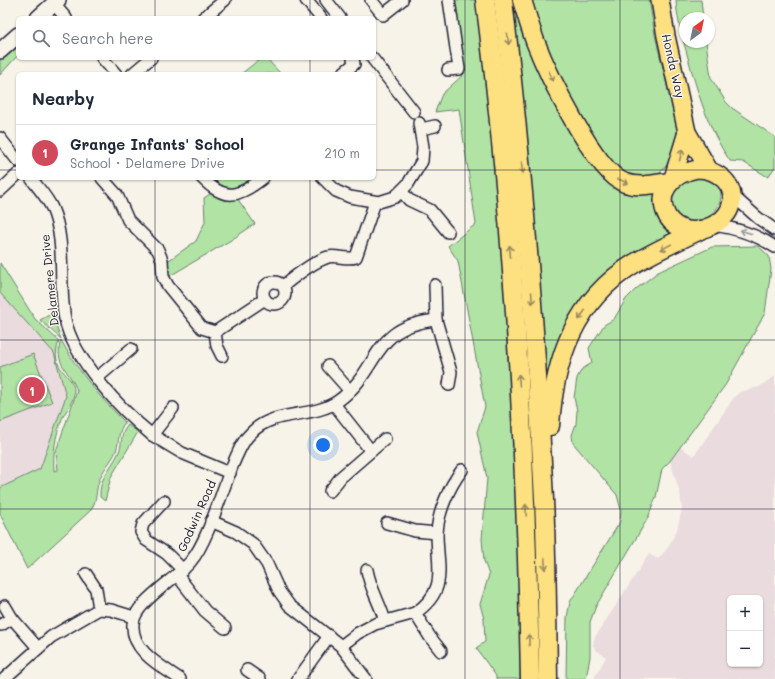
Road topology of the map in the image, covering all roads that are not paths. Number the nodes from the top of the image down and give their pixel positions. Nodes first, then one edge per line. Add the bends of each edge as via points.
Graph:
1 (225, 0) edge
2 (306, 0) edge
3 (326, 0) edge
4 (371, 0) edge
5 (402, 0) edge
6 (449, 0) edge
7 (485, 0) edge
8 (503, 0) edge
9 (522, 0) edge
10 (660, 0) edge
11 (56, 2) edge
12 (40, 16) edge
13 (65, 16) edge
14 (205, 16) edge
15 (319, 16) edge
16 (338, 16) edge
17 (16, 37) edge
18 (0, 51) edge
19 (104, 60) edge
20 (353, 60) edge
21 (374, 60) edge
22 (147, 61) edge
23 (448, 70) dead end
24 (114, 72) edge
25 (134, 72) edge
26 (344, 72) edge
27 (414, 112) dead end
28 (435, 126) dead end
29 (687, 132) junction
30 (0, 138) edge
31 (16, 158) edge
32 (709, 170) junction
33 (16, 176) edge
34 (33, 180) edge
35 (104, 180) edge
36 (204, 180) edge
37 (260, 180) edge
38 (325, 180) edge
39 (672, 180) junction
40 (0, 191) edge
41 (402, 192) junction
42 (732, 195) junction
43 (375, 202) junction
44 (707, 228) junction
45 (775, 230) edge
46 (448, 232) dead end
47 (775, 247) edge
48 (434, 285) dead end
49 (283, 286) junction
50 (265, 299) junction
51 (436, 320) junction
52 (215, 332) junction
53 (131, 349) dead end
54 (222, 356) dead end
55 (328, 366) dead end
56 (97, 378) junction
57 (449, 385) dead end
58 (350, 391) junction
59 (334, 404) junction
60 (173, 408) dead end
61 (152, 435) junction
62 (385, 439) dead end
63 (371, 451) junction
64 (462, 470) dead end
65 (230, 473) junction
66 (544, 483) junction
67 (330, 491) dead end
68 (164, 501) dead end
69 (211, 521) junction
70 (388, 523) dead end
71 (438, 533) junction
72 (366, 570) dead end
73 (180, 572) junction
74 (86, 574) dead end
75 (5, 606) dead end
76 (99, 609) junction
77 (415, 613) junction
78 (134, 617) junction
79 (12, 618) junction
80 (385, 621) junction
81 (1, 625) edge
82 (225, 628) dead end
83 (329, 636) junction
84 (341, 646) junction
85 (38, 648) junction
86 (441, 651) dead end
87 (247, 670) dead end
88 (4, 679) edge
89 (180, 679) edge
90 (260, 679) edge
91 (298, 679) edge
92 (366, 679) edge
93 (530, 679) edge
94 (548, 679) edge

1 - 14 street
2 - 15 street
3 - 16 street
4 - 5 street via 383,15
6 - 23 street via 459,69
93 -> 7 highway via 520,395 509,230
8 -> 66 highway via 519,135
9 -> 39 highway via 535,40 557,90 586,140 608,171 617,179 632,185 646,186
10 - 29 main road, Honda Way
11 - 12 main road
11 - 13 street
17 - 18 main road
19 - 24 street
20 - 26 street via 354,64
21 - 27 street
22 - 25 street
28 - 41 street via 420,126 422,161
29 - 32 main road, Honda Way
39 -> 29 main road, Honda Way
30 - 31 street
32 - 39 main road via 689,171
32 - 42 main road via 723,178
33 - 40 street
34 - 56 street, Delamere Drive via 48,200 60,236 64,310 70,335
35 - 52 street via 116,195 128,220 158,250 162,260 163,277 168,286 202,328
36 - 37 street via 216,191 233,195 250,188
38 - 43 street via 342,194
39 - 44 main road via 665,190 663,199 668,218 688,231
41 - 43 street via 389,200
41 - 46 street via 409,200 430,210
42 - 44 main road via 729,211 724,218
42 - 45 street
43 - 49 street via 356,257 329,257
47 -> 44 street via 751,234
44 -> 66 highway via 635,263 598,293 580,317 566,344 556,375
48 - 51 street
49 - 50 street via 274,282 267,284 264,289
49 - 50 street via 285,292 282,301 273,304
50 - 52 street
51 - 57 street via 451,372
51 - 58 street, Godwin Road via 420,321 389,337
52 - 54 street
53 - 56 street
55 - 58 street
56 - 61 street, Delamere Drive via 132,418
58 - 59 street, Godwin Road
59 - 63 street
59 - 65 street, Godwin Road via 260,425 245,439
60 - 61 street
61 - 65 street, Delamere Drive via 182,453
62 - 63 street
63 - 67 street
64 - 71 street via 444,503
65 - 69 street, Godwin Road
66 -> 94 highway
68 - 73 street via 143,524 141,532 146,540 167,554
69 - 73 street, Godwin Road via 195,556
69 - 83 street via 236,532 253,544 267,564 288,604
70 - 71 street via 415,531
71 - 77 street via 438,584 427,604
72 - 80 street
73 - 78 street, Godwin Road via 140,607
73 - 82 street via 205,611
74 - 76 street via 96,589
75 - 79 street
76 - 78 street
76 - 85 street via 76,621
77 - 80 street
77 - 86 street
78 - 89 street via 133,628 139,647
79 - 81 street
79 - 85 street
80 - 84 street via 366,628
83 - 84 street
83 - 91 street
84 - 92 street
85 - 88 street
87 - 90 street

